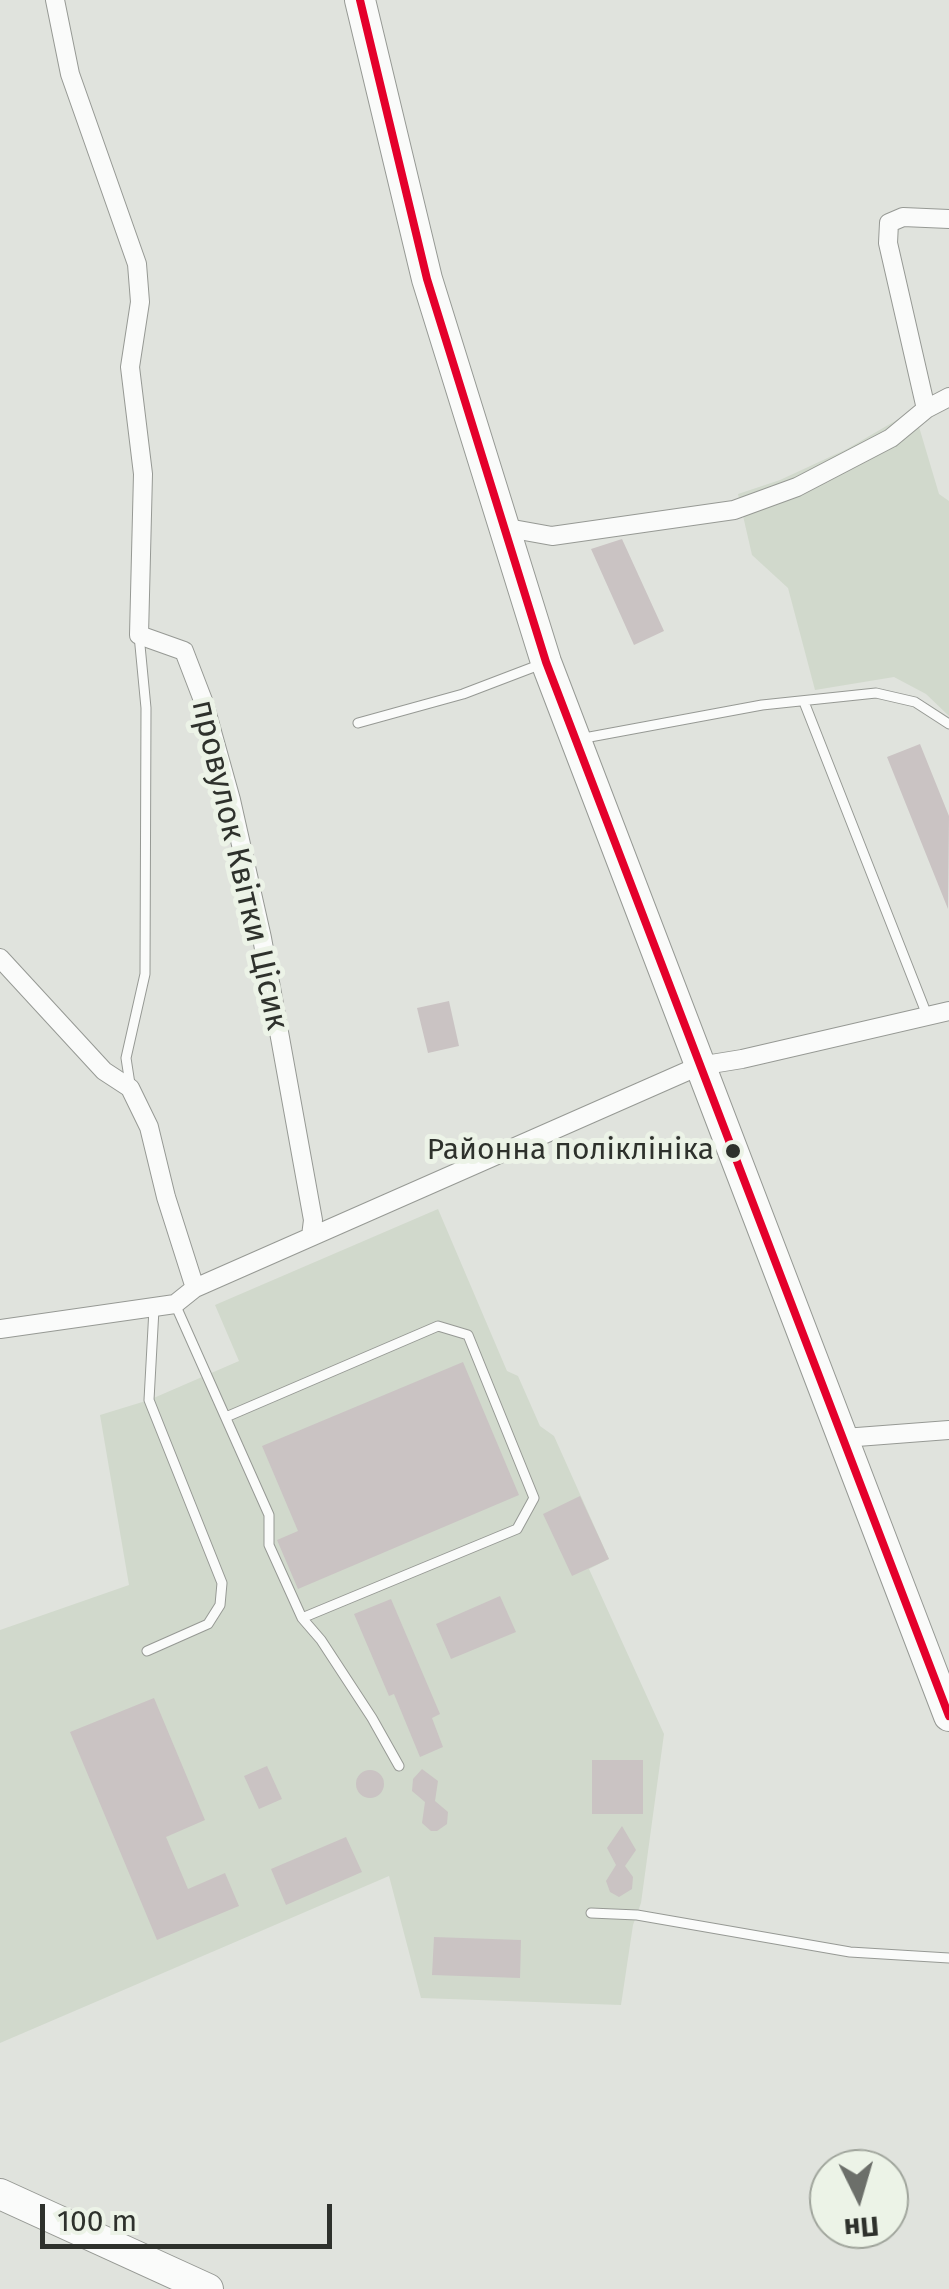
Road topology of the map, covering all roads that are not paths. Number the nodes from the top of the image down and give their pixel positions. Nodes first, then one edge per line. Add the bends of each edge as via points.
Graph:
1 (55, 0) edge
2 (360, 0) edge
3 (949, 218) edge
4 (949, 397) edge
5 (926, 409) junction
6 (502, 527) junction
7 (139, 635) junction
8 (546, 662) junction
9 (804, 702) junction
10 (358, 723) dead end
11 (949, 724) edge
12 (576, 739) junction
13 (0, 958) edge
14 (949, 1011) edge
15 (927, 1016) junction
16 (699, 1066) junction
17 (130, 1088) junction
18 (311, 1236) junction
19 (195, 1288) junction
20 (175, 1304) junction
21 (154, 1309) junction
22 (0, 1329) edge
23 (226, 1417) junction
24 (949, 1430) edge
25 (844, 1438) junction
26 (302, 1618) junction
27 (147, 1651) dead end
28 (949, 1716) edge
29 (399, 1766) dead end
30 (591, 1913) dead end
31 (949, 1958) edge
32 (0, 2194) edge
33 (208, 2289) edge

1 - 7 street via 70,74 136,264 140,302 130,367 143,474
2 - 6 highway via 428,280
3 - 5 street via 902,216 889,223
4 - 5 street
5 - 6 street via 891,438 797,487 734,510 552,536
6 - 8 highway
7 - 17 lane via 146,708 145,974 126,1058
7 - 18 street, провулок Квітки Цісик via 184,651 204,702 262,938
8 - 10 lane via 464,694
8 - 12 highway
9 - 11 lane via 876,692 915,702
9 - 12 lane
9 - 15 lane
12 - 16 highway
13 - 17 street via 104,1071
14 - 15 street
15 - 16 street
16 - 18 street
16 - 25 highway
17 - 19 street via 150,1127
18 - 19 street
19 - 20 street
20 - 21 street
20 - 23 lane
21 - 22 street
21 - 27 lane via 149,1400 222,1583 220,1605 208,1624
23 - 26 lane via 269,1514 269,1545
23 - 26 lane via 438,1326 468,1335 534,1498 517,1529
24 - 25 street
25 - 28 highway
26 - 29 lane
30 - 31 lane via 637,1914 850,1952
32 - 33 highway

